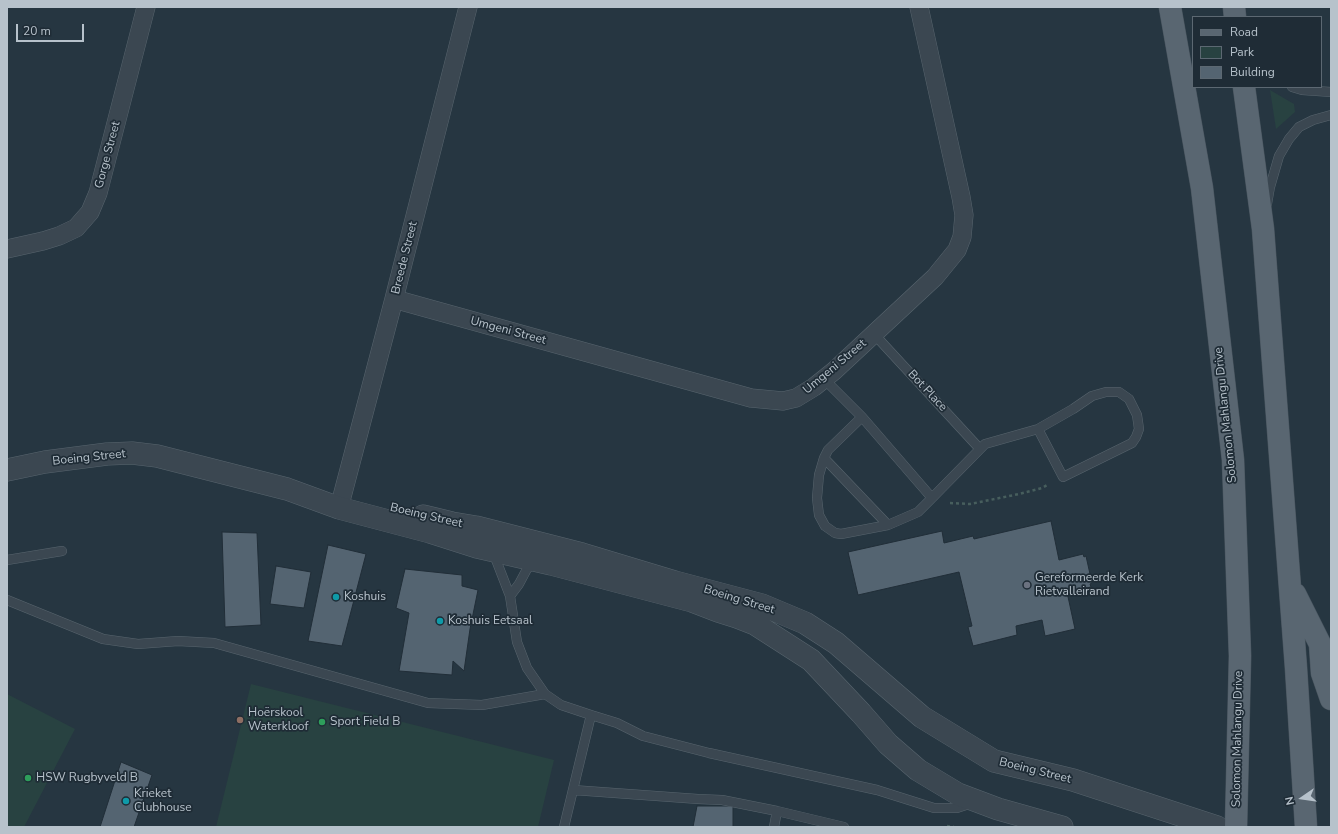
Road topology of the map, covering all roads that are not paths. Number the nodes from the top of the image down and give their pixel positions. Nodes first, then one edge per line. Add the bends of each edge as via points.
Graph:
1 (146, 7) edge
2 (468, 7) edge
3 (919, 7) edge
4 (1170, 7) edge
5 (1234, 7) edge
6 (1238, 16) edge
7 (1244, 88) edge
8 (1295, 88) edge
9 (1331, 92) edge
10 (1331, 115) edge
11 (1263, 229) junction
12 (7, 249) edge
13 (394, 299) junction
14 (874, 334) junction
15 (824, 379) junction
16 (862, 417) junction
17 (1038, 429) junction
18 (980, 448) junction
19 (824, 458) junction
20 (7, 470) edge
21 (932, 498) junction
22 (341, 502) junction
23 (888, 525) junction
24 (556, 547) junction
25 (62, 551) dead end
26 (492, 551) junction
27 (7, 560) edge
28 (535, 560) junction
29 (1290, 586) junction
30 (510, 596) junction
31 (7, 600) edge
32 (545, 694) junction
33 (1331, 699) edge
34 (591, 716) junction
35 (573, 790) junction
36 (998, 809) junction
37 (777, 811) junction
38 (1057, 826) edge
39 (564, 827) edge
40 (774, 827) edge
41 (844, 827) edge
42 (1217, 827) edge
43 (1236, 827) edge
44 (1306, 827) edge

1 - 12 street, Gorge Street via 98,193 90,212 76,228 60,236
2 - 13 street, Breede Street
3 - 14 street, Umgeni Street via 961,197 964,215 962,237 957,250 935,277
4 - 43 main road, Solomon Mahlangu Drive via 1202,188 1233,460 1240,656
5 - 6 lane
7 - 11 main road
8 - 9 lane
10 - 11 lane via 1299,127 1282,150 1270,186
11 - 29 main road
13 - 15 street, Umgeni Street via 751,398 783,401 796,398
13 - 22 street, Breede Street
14 - 15 street, Umgeni Street
14 - 18 lane, Bot Place
15 - 16 lane
16 - 19 lane via 828,450
16 - 21 lane
17 - 17 lane via 1063,477 1132,443 1139,429 1137,415 1129,399 1119,392 1092,396
17 - 18 lane via 990,441
18 - 21 lane
19 - 23 lane
19 - 23 lane via 817,498 825,526 841,534
20 - 22 street, Boeing Street via 74,458 132,453 157,456
21 - 23 lane via 918,512
22 - 24 street, Boeing Street via 476,527
22 - 26 street, Boeing Street
24 - 28 lane
24 - 42 street, Boeing Street via 762,604 804,623 836,643 922,717 994,761 1073,780
25 - 27 lane
26 - 28 street, Boeing Street
26 - 30 lane
28 - 30 lane
28 - 36 street, Boeing Street via 692,601 754,624 811,660 888,744 918,770 958,794
29 - 33 main road via 1320,644 1322,673
29 - 44 main road
30 - 32 lane via 517,642 527,668
31 - 32 lane via 103,639 138,644 178,641 214,643 428,703 482,705
32 - 34 lane via 561,705
34 - 35 lane
34 - 36 lane via 617,723 643,736 877,790 934,808 957,808 976,802
35 - 37 lane via 722,800
35 - 39 lane
36 - 38 street, Boeing Street
37 - 40 lane
37 - 41 lane

